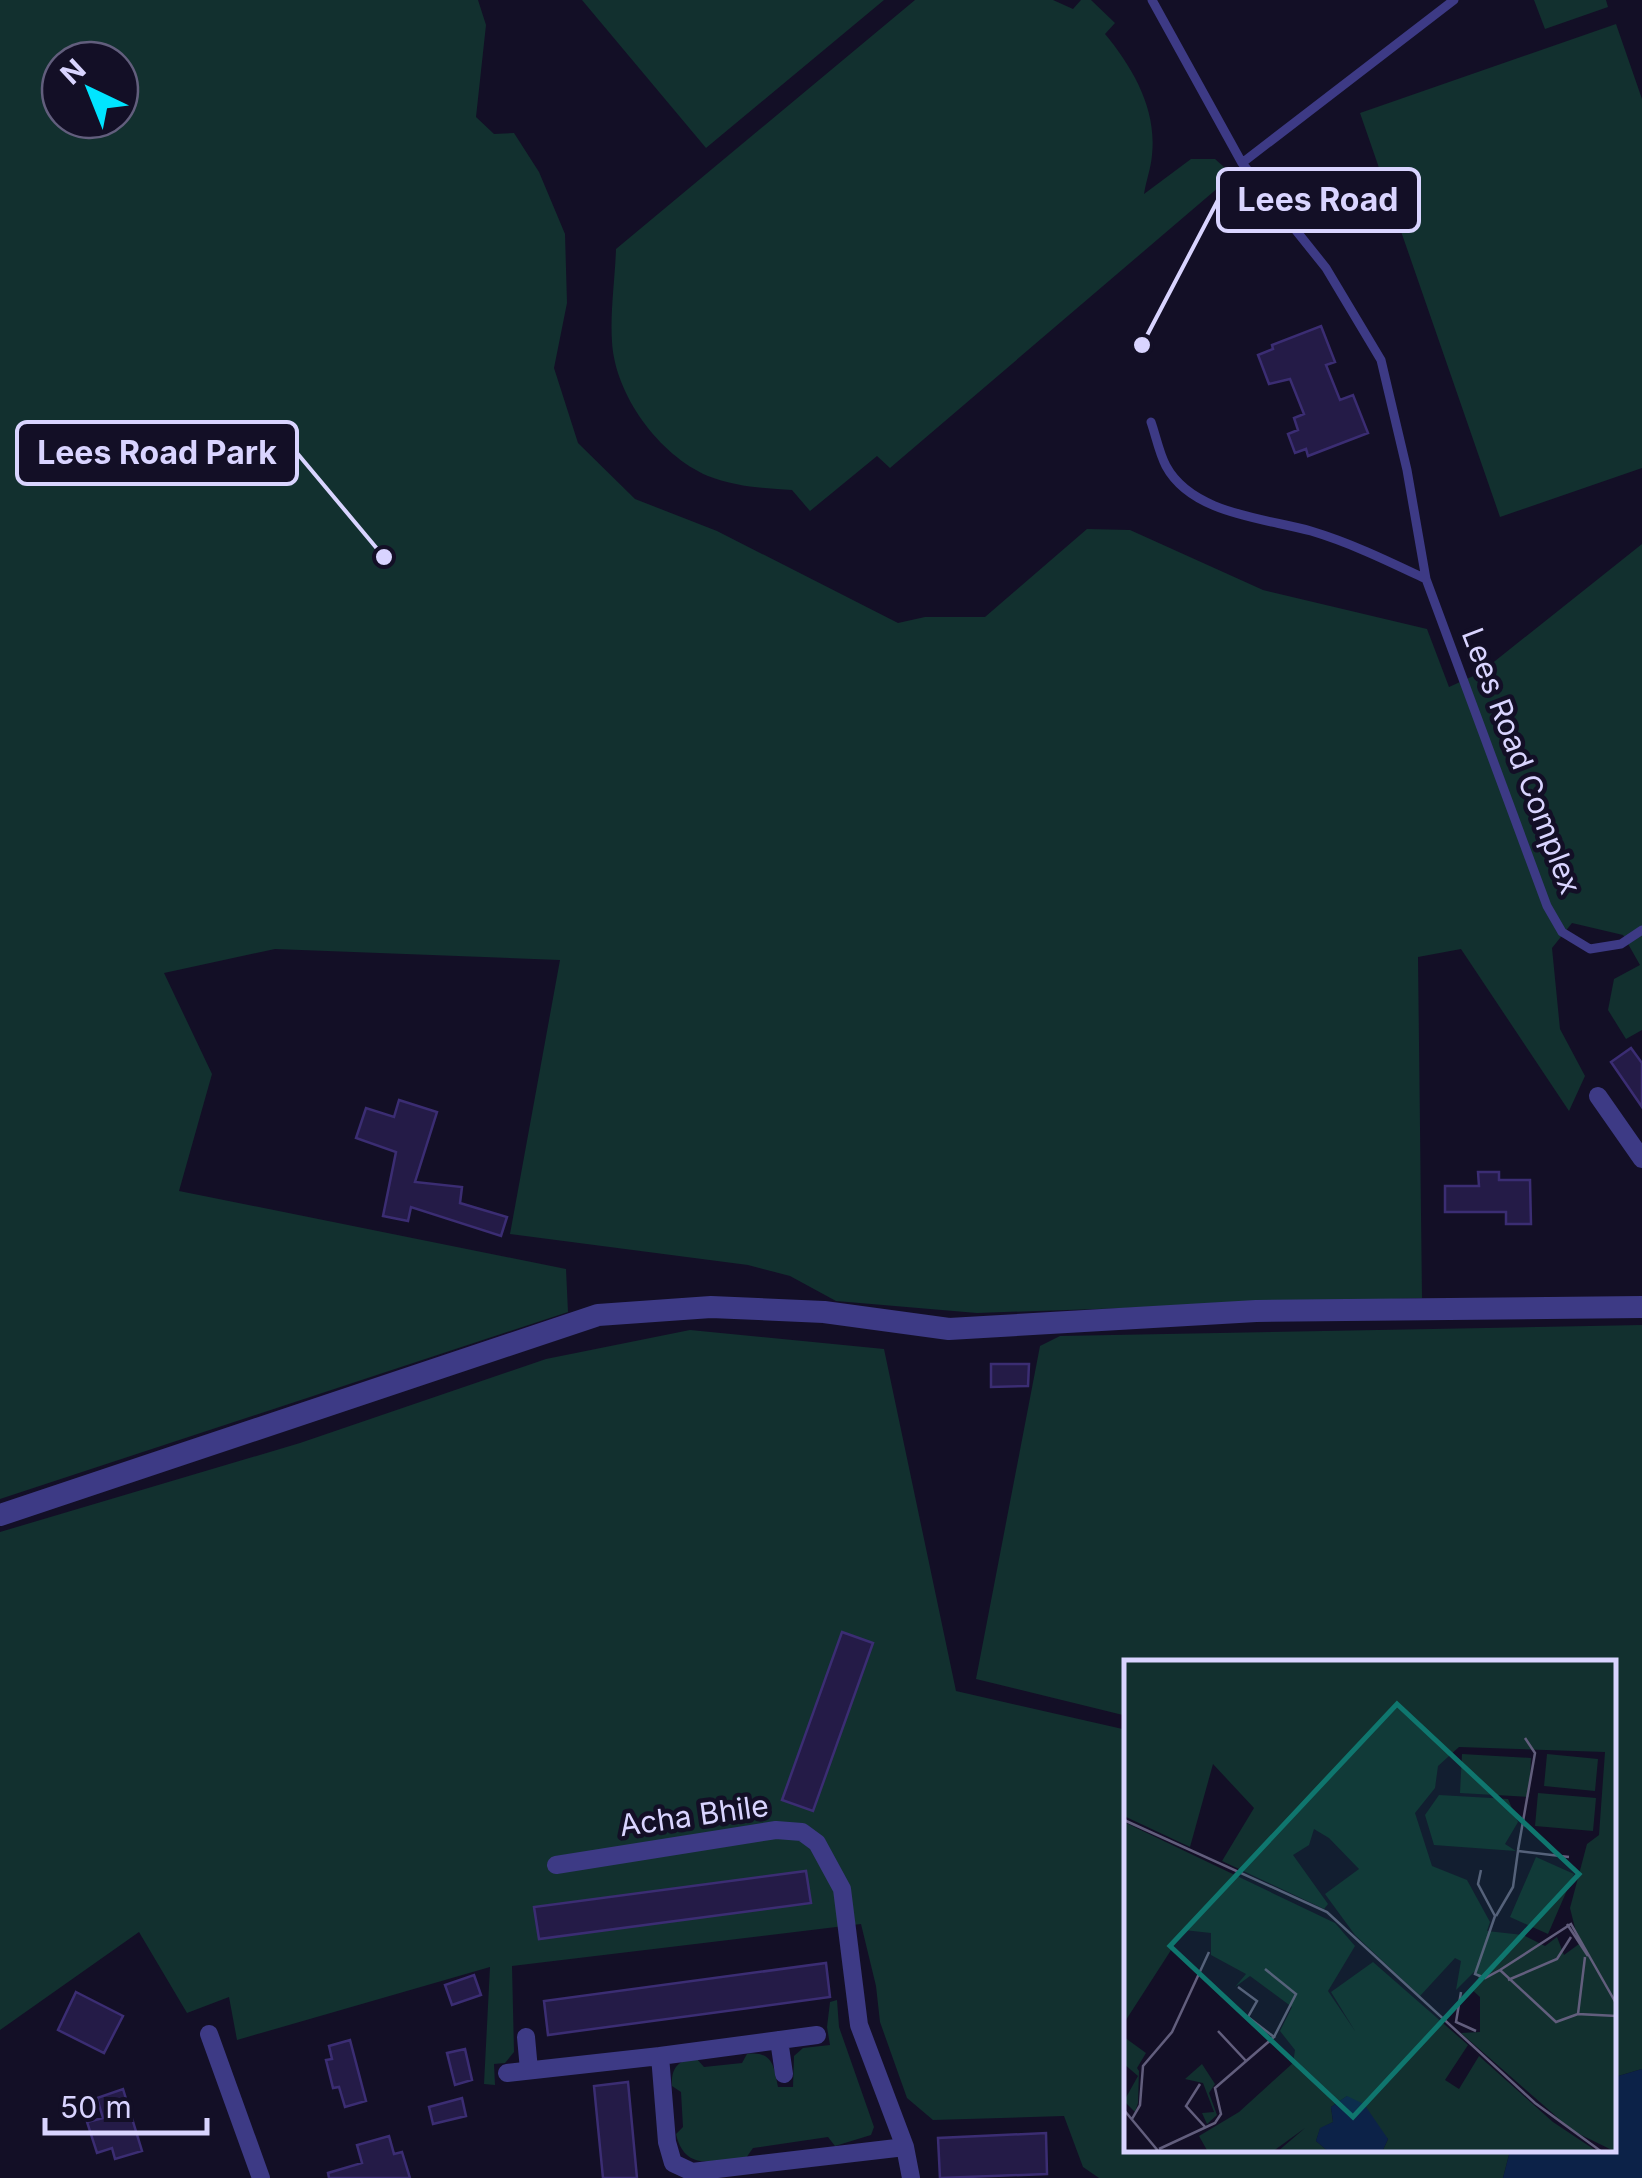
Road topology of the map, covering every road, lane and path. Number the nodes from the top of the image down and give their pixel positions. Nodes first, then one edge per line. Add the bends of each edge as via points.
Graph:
1 (1152, 0) edge
2 (1454, 0) edge
3 (1242, 162) junction
4 (1150, 422) dead end
5 (1426, 579) junction
6 (1642, 930) edge
7 (1598, 1096) dead end
8 (1642, 1159) edge
9 (1642, 1307) edge
10 (0, 1515) edge
11 (556, 1865) dead end
12 (209, 2034) dead end
13 (817, 2035) dead end
14 (526, 2037) dead end
15 (779, 2040) junction
16 (660, 2056) junction
17 (530, 2070) junction
18 (507, 2073) dead end
19 (784, 2074) dead end
20 (905, 2147) junction
21 (261, 2178) edge
22 (911, 2178) edge

1 - 3 lane, Lees Road Complex
2 - 3 lane
3 - 5 lane, Lees Road Complex via 1326,268 1381,360
4 - 5 lane via 1167,468 1199,499 1357,546
5 - 6 lane, Lees Road Complex via 1546,906 1562,932 1590,949 1621,944
7 - 8 street
9 - 10 street via 1256,1311 948,1328 711,1306 598,1315
11 - 20 street, Acha Bhile via 776,1830 802,1832 817,1843 842,1889 859,2025
12 - 21 street
13 - 15 street
14 - 17 street
15 - 16 street
15 - 19 street
16 - 17 street
16 - 20 street via 667,2142 673,2163 692,2172
17 - 18 street
20 - 22 street, Acha Bhile

